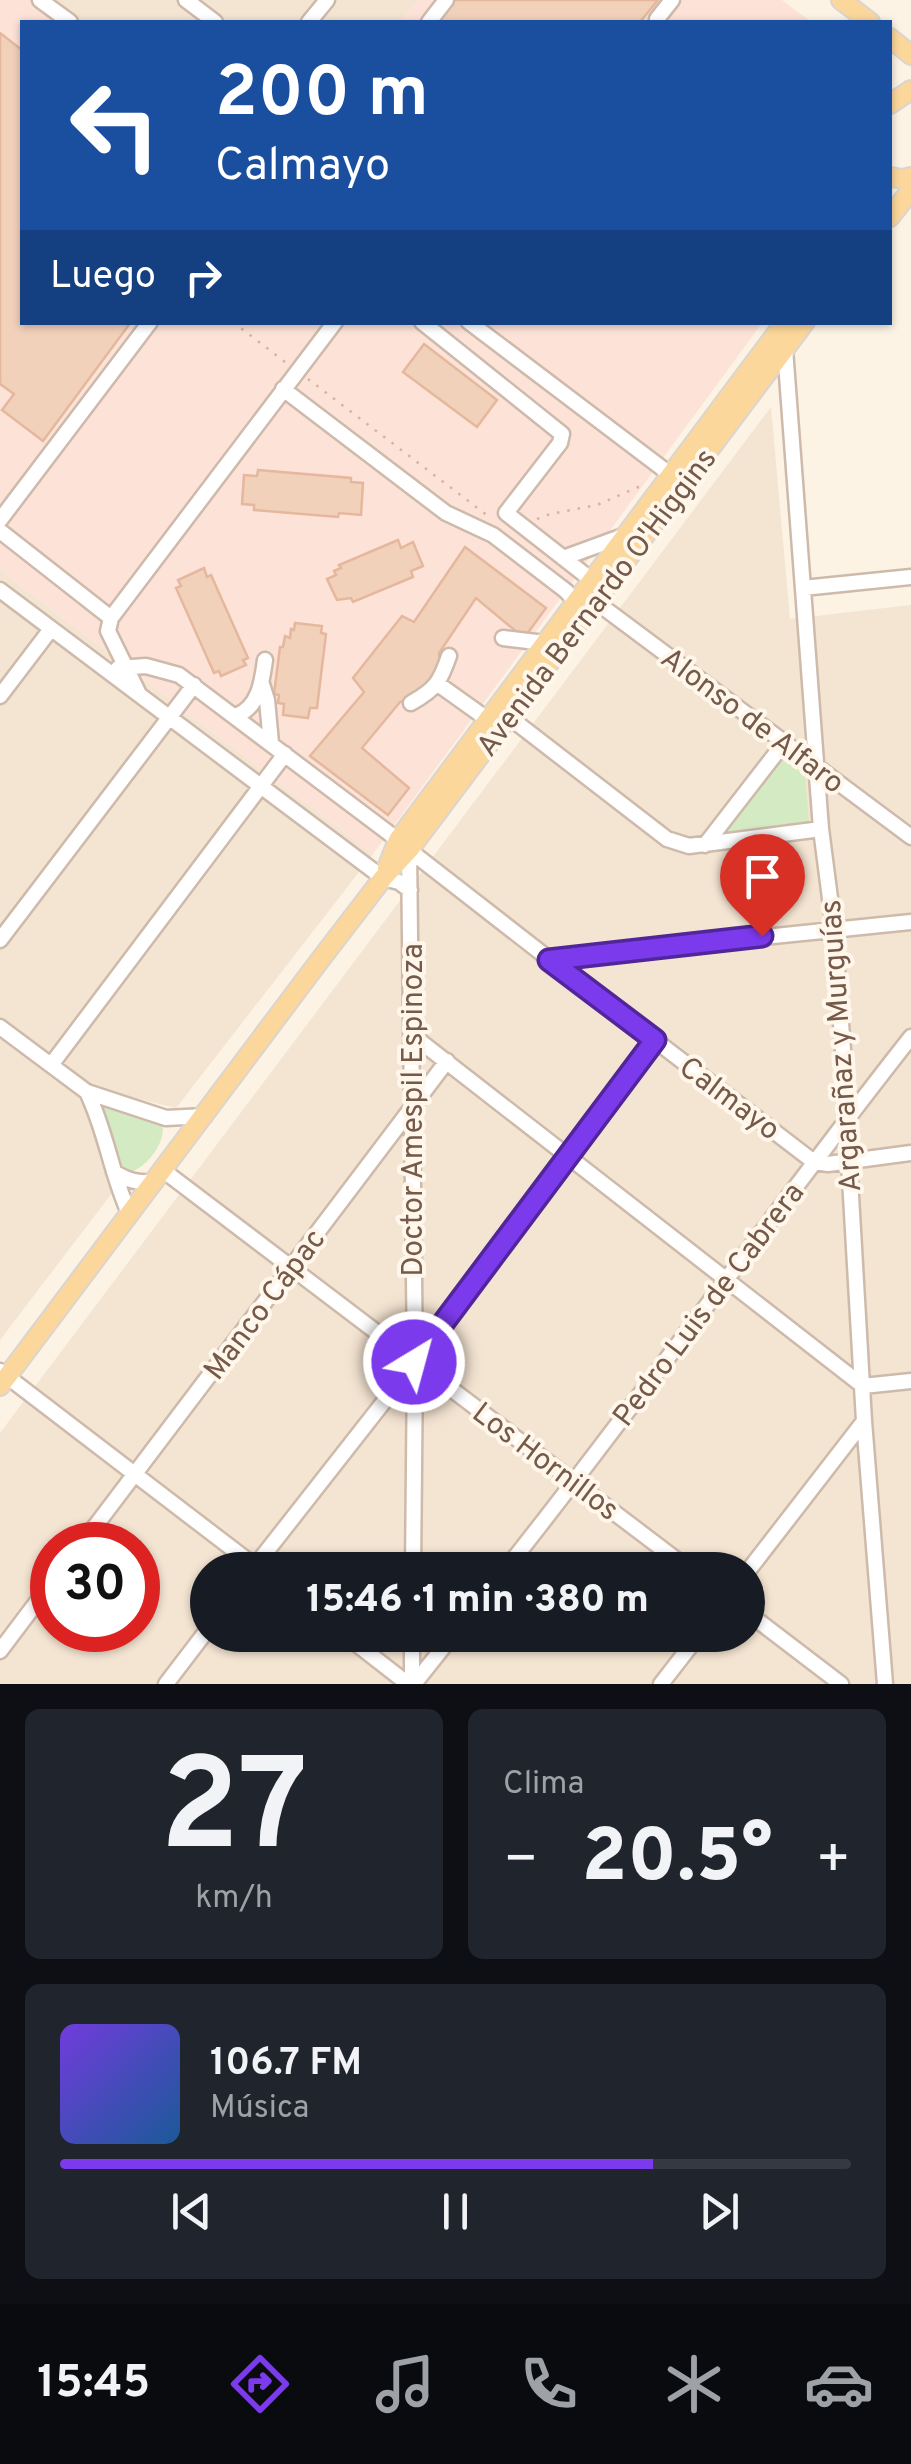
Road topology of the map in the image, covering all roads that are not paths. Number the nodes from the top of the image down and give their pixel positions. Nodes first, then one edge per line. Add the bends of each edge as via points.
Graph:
1 (40, 0) edge
2 (186, 0) edge
3 (327, 0) edge
4 (446, 0) edge
5 (824, 0) edge
6 (841, 0) edge
7 (67, 20) edge
8 (212, 20) edge
9 (312, 20) edge
10 (430, 20) edge
11 (849, 20) edge
12 (867, 20) edge
13 (911, 190) edge
14 (892, 214) edge
15 (148, 325) edge
16 (332, 325) edge
17 (426, 325) edge
18 (473, 325) edge
19 (783, 325) edge
20 (803, 325) edge
21 (785, 349) junction
22 (283, 389) junction
23 (671, 474) junction
24 (0, 520) edge
25 (500, 521) junction
26 (0, 532) edge
27 (626, 535) junction
28 (563, 558) junction
29 (911, 578) edge
30 (803, 588) junction
31 (0, 590) edge
32 (597, 591) junction
33 (576, 602) junction
34 (111, 618) junction
35 (50, 629) junction
36 (503, 638) dead end
37 (545, 643) junction
38 (116, 649) junction
39 (449, 656) dead end
40 (265, 660) dead end
41 (126, 668) junction
42 (102, 669) junction
43 (194, 684) junction
44 (262, 684) junction
45 (438, 684) junction
46 (0, 696) edge
47 (141, 698) junction
48 (412, 704) dead end
49 (236, 716) junction
50 (168, 718) junction
51 (499, 722) junction
52 (271, 743) junction
53 (784, 743) junction
54 (285, 754) junction
55 (816, 768) junction
56 (260, 787) junction
57 (821, 829) junction
58 (911, 838) edge
59 (403, 845) junction
60 (705, 845) junction
61 (384, 878) junction
62 (410, 890) junction
63 (911, 922) edge
64 (834, 928) junction
65 (0, 940) edge
66 (549, 960) junction
67 (0, 1026) edge
68 (412, 1036) junction
69 (911, 1037) edge
70 (655, 1040) junction
71 (447, 1061) junction
72 (51, 1066) junction
73 (87, 1092) junction
74 (412, 1109) junction
75 (205, 1116) junction
76 (848, 1117) junction
77 (166, 1118) junction
78 (178, 1151) junction
79 (911, 1153) edge
80 (568, 1155) junction
81 (848, 1161) junction
82 (814, 1162) junction
83 (114, 1172) junction
84 (159, 1177) junction
85 (130, 1214) junction
86 (292, 1268) junction
87 (726, 1279) junction
88 (414, 1362) junction
89 (2, 1378) edge
90 (911, 1381) edge
91 (863, 1386) junction
92 (864, 1421) junction
93 (135, 1474) junction
94 (574, 1482) junction
95 (98, 1522) edge
96 (234, 1552) edge
97 (269, 1552) edge
98 (413, 1552) edge
99 (519, 1552) edge
100 (666, 1552) edge
101 (763, 1552) edge
102 (30, 1611) edge
103 (765, 1626) edge
104 (0, 1651) edge
105 (190, 1652) edge
106 (368, 1652) edge
107 (412, 1652) edge
108 (438, 1652) edge
109 (685, 1652) edge
110 (166, 1684) edge
111 (411, 1684) edge
112 (661, 1684) edge
113 (841, 1684) edge
114 (885, 1684) edge

1 - 7 street
2 - 8 street
3 - 9 street
4 - 10 street
5 - 11 main road
6 - 12 main road
13 - 14 main road
15 - 24 street
16 - 22 street
17 - 25 street via 562,434
18 - 23 street
19 - 23 main road, Avenida Bernardo O'Higgins
20 - 21 main road, Avenida Bernardo O'Higgins
21 - 30 street, Argarañaz y Murguías
21 - 32 main road, Avenida Bernardo O'Higgins
22 - 25 street via 446,512
22 - 34 street
23 - 27 main road, Avenida Bernardo O'Higgins
25 - 28 street, Alonso de Alfaro via 526,529
25 - 33 street
26 - 34 street
27 - 28 street
27 - 32 main road, Avenida Bernardo O'Higgins
28 - 32 street, Alonso de Alfaro
29 - 30 street
30 - 55 street, Argarañaz y Murguías
31 - 35 street
32 - 33 main road, Avenida Bernardo O'Higgins
32 - 51 main road, Avenida Bernardo O'Higgins
32 - 53 street, Alonso de Alfaro
33 - 37 main road, Avenida Bernardo O'Higgins
34 - 38 street via 108,632
35 - 42 street
35 - 46 street
36 - 37 street
37 - 51 main road, Avenida Bernardo O'Higgins
38 - 41 street
38 - 42 street
39 - 45 street
40 - 44 street
41 - 42 street, Calmayo
41 - 43 street, Calmayo via 166,670
41 - 47 street
42 - 47 street
43 - 49 street, Calmayo
43 - 50 street
44 - 49 street via 252,706
44 - 52 street
45 - 48 street
45 - 51 street
47 - 50 street
49 - 52 street, Calmayo
50 - 56 street
50 - 65 street
51 - 59 main road, Avenida Bernardo O'Higgins
51 - 60 street via 667,839
52 - 54 street, Calmayo
53 - 55 street, Alonso de Alfaro
53 - 60 street
54 - 56 street
54 - 59 street, Calmayo
55 - 57 street, Argarañaz y Murguías
55 - 58 street, Alonso de Alfaro
56 - 61 street
56 - 72 street
57 - 60 street
57 - 64 street, Argarañaz y Murguías
59 - 61 main road, Avenida Bernardo O'Higgins
59 - 62 street, Doctor Amespil Espinoza
59 - 66 street, Calmayo
61 - 62 street
61 - 75 main road, Avenida Bernardo O'Higgins
62 - 68 street, Doctor Amespil Espinoza
63 - 64 street
64 - 66 street
64 - 76 street, Argarañaz y Murguías
66 - 70 street, Calmayo
67 - 72 street
68 - 71 street
68 - 74 street, Doctor Amespil Espinoza
69 - 76 street, Pedro Luis de Cabrera
70 - 80 street
70 - 82 street, Calmayo
71 - 74 street, Manco Cápac
71 - 80 street
72 - 73 street
73 - 77 street
73 - 83 street
74 - 86 street, Manco Cápac
74 - 88 street, Doctor Amespil Espinoza
75 - 77 street
75 - 78 main road, Avenida Bernardo O'Higgins
76 - 81 street, Argarañaz y Murguías
76 - 82 street, Pedro Luis de Cabrera
77 - 78 street
78 - 84 main road, Avenida Bernardo O'Higgins
79 - 81 street
80 - 87 street
80 - 88 street
81 - 82 street
81 - 91 street, Argarañaz y Murguías
82 - 87 street, Pedro Luis de Cabrera
83 - 84 street, Los Hornillos via 137,1183
83 - 85 street
84 - 85 main road, Avenida Bernardo O'Higgins
84 - 86 street, Los Hornillos
85 - 89 main road, Avenida Bernardo O'Higgins
86 - 88 street, Los Hornillos
86 - 93 street, Manco Cápac
87 - 91 street
87 - 94 street, Pedro Luis de Cabrera
88 - 94 street, Los Hornillos
88 - 97 street
88 - 98 street, Doctor Amespil Espinoza
89 - 93 street
90 - 91 street
91 - 92 street, Argarañaz y Murguías
92 - 101 street
92 - 114 street, Argarañaz y Murguías
93 - 95 street, Manco Cápac
93 - 96 street
94 - 99 street, Pedro Luis de Cabrera
94 - 100 street, Los Hornillos
102 - 104 street
103 - 113 street
105 - 110 street
106 - 111 street
107 - 111 street
108 - 111 street
109 - 112 street

